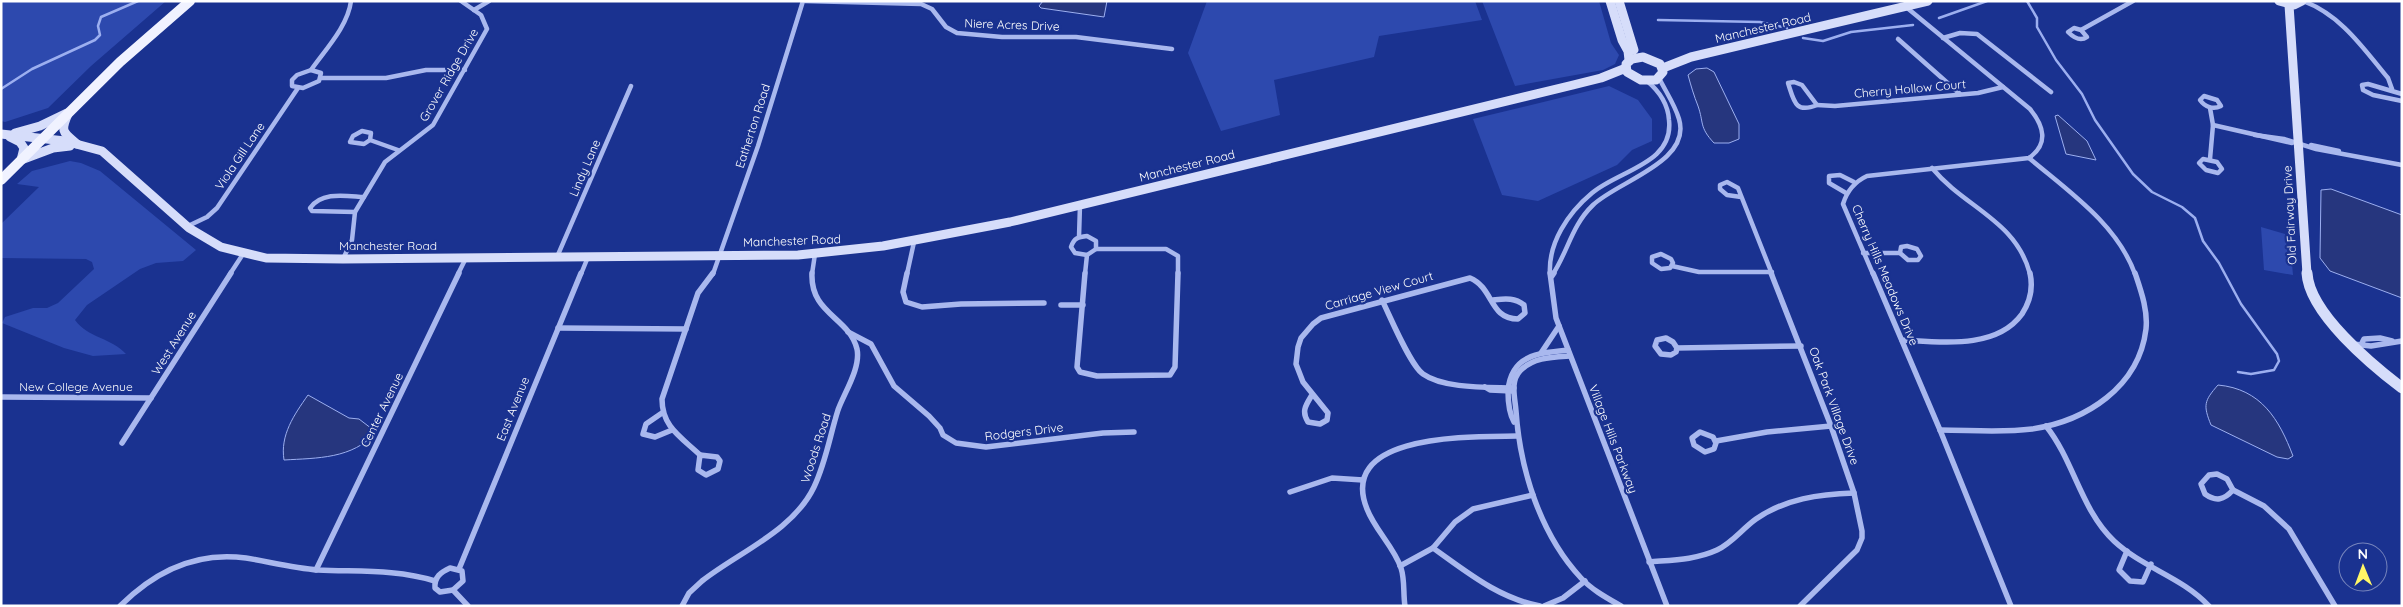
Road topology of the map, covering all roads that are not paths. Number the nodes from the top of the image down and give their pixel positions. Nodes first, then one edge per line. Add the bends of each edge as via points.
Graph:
1 (190, 1) edge
2 (351, 1) edge
3 (461, 1) edge
4 (489, 1) edge
5 (804, 1) edge
6 (1610, 1) edge
7 (1618, 1) edge
8 (1928, 1) edge
9 (2133, 1) edge
10 (2279, 1) edge
11 (2303, 1) edge
12 (2289, 5) junction
13 (1906, 7) junction
14 (474, 10) junction
15 (2081, 30) dead end
16 (1943, 38) junction
17 (1898, 39) dead end
18 (1172, 50) dead end
19 (1643, 57) junction
20 (1691, 57) junction
21 (1654, 60) junction
22 (1627, 64) junction
23 (1662, 68) junction
24 (311, 70) junction
25 (465, 70) junction
26 (1633, 76) junction
27 (321, 78) junction
28 (1601, 78) junction
29 (1659, 78) junction
30 (1646, 81) junction
31 (631, 86) dead end
32 (2003, 86) junction
33 (298, 88) junction
34 (2392, 89) junction
35 (2051, 92) dead end
36 (1960, 94) junction
37 (2402, 94) edge
38 (2402, 100) edge
39 (1817, 105) junction
40 (2210, 108) dead end
41 (68, 113) junction
42 (2213, 126) junction
43 (4, 135) edge
44 (42, 138) junction
45 (370, 140) junction
46 (2303, 144) junction
47 (78, 145) junction
48 (398, 150) junction
49 (2028, 158) junction
50 (2210, 159) junction
51 (21, 160) junction
52 (1649, 161) junction
53 (1655, 166) junction
54 (2402, 166) edge
55 (1932, 168) junction
56 (1, 180) edge
57 (1854, 182) junction
58 (1846, 193) junction
59 (1741, 197) junction
60 (364, 198) junction
61 (1080, 205) junction
62 (355, 212) junction
63 (188, 226) junction
64 (1079, 237) junction
65 (914, 242) junction
66 (1096, 249) junction
67 (1863, 253) junction
68 (1900, 253) dead end
69 (243, 254) junction
70 (815, 254) junction
71 (1086, 255) junction
72 (719, 256) junction
73 (557, 257) junction
74 (588, 257) junction
75 (343, 258) junction
76 (466, 258) junction
77 (1672, 266) dead end
78 (1772, 272) junction
79 (1552, 276) junction
80 (1382, 300) junction
81 (1491, 300) junction
82 (1044, 304) dead end
83 (1062, 304) dead end
84 (1083, 305) junction
85 (1559, 326) junction
86 (558, 328) junction
87 (686, 329) junction
88 (847, 332) junction
89 (1902, 340) junction
90 (2402, 341) edge
91 (2357, 343) junction
92 (1801, 346) junction
93 (1677, 348) dead end
94 (1569, 353) junction
95 (1540, 354) junction
96 (2402, 388) edge
97 (1511, 389) junction
98 (1312, 395) junction
99 (1, 397) edge
100 (151, 398) junction
101 (662, 413) junction
102 (1831, 426) junction
103 (2046, 426) junction
104 (672, 430) junction
105 (1940, 430) junction
106 (1134, 432) dead end
107 (1517, 436) junction
108 (1716, 441) junction
109 (122, 443) dead end
110 (700, 455) junction
111 (1363, 480) junction
112 (2233, 490) junction
113 (1290, 492) dead end
114 (1854, 493) junction
115 (1533, 495) junction
116 (1433, 548) junction
117 (2127, 551) junction
118 (1649, 562) junction
119 (2151, 564) junction
120 (1400, 566) junction
121 (459, 569) junction
122 (316, 570) junction
123 (435, 580) junction
124 (1585, 581) junction
125 (453, 590) junction
126 (1554, 604) edge
127 (120, 606) edge
128 (468, 606) edge
129 (682, 606) edge
130 (1405, 606) edge
131 (1540, 606) edge
132 (1544, 606) edge
133 (1621, 606) edge
134 (1667, 606) edge
135 (1800, 606) edge
136 (2011, 606) edge
137 (2209, 606) edge
138 (2335, 606) edge

1 - 41 main road
2 - 24 street, Viola Gill Lane via 343,23
3 - 14 street, Grover Ridge Drive
4 - 14 street
5 - 18 street, Niere Acres Drive via 929,5 943,27 954,32 1076,38
5 - 72 street, Eatherton Road
6 - 22 street via 1628,51
7 - 19 street via 1630,42
8 - 13 street, Manchester Road
9 - 15 street
10 - 12 street
11 - 12 street
11 - 34 street via 2335,17 2388,78
12 - 46 street, Old Fairway Drive via 2294,99
13 - 16 street
13 - 20 street, Manchester Road
14 - 25 street, Grover Ridge Drive via 483,16 487,29
16 - 32 street
16 - 35 street via 1960,33 1977,34
17 - 36 street
19 - 21 street
19 - 22 street, Manchester Road
20 - 21 street, Manchester Road
20 - 23 street, Manchester Road
21 - 23 street
22 - 26 street
22 - 28 street, Manchester Road
23 - 29 street via 1664,72
24 - 27 street via 321,73
24 - 33 street, Viola Gill Lane via 292,80 292,86
25 - 27 street via 426,70 386,78
25 - 48 street, Grover Ridge Drive via 433,125 422,136
26 - 28 street, Manchester Road
26 - 30 street
27 - 33 street via 312,86
28 - 61 street, Manchester Road
29 - 30 street
29 - 53 street via 1679,113 1681,132 1680,141 1670,156
30 - 52 street, Village Hills Parkway via 1662,96 1671,122 1666,145
31 - 73 street, Lindy Lane
32 - 36 street, Cherry Hollow Court via 1986,92
32 - 49 street via 2030,109 2043,128 2042,146
33 - 63 street, Viola Gill Lane via 217,208
34 - 37 street
34 - 38 street via 2366,84 2362,88 2373,95
36 - 39 street, Cherry Hollow Court
39 - 39 street, Cherry Hollow Court via 1807,109 1798,106 1788,83 1803,84
40 - 42 street
41 - 43 street via 40,126
41 - 44 main road
41 - 47 street via 63,132
42 - 46 street
42 - 50 street
43 - 44 street, Manchester Road
43 - 51 street via 22,144
44 - 47 street, Manchester Road
44 - 51 main road
45 - 45 street via 360,145 350,142 354,135 364,131 371,133
45 - 48 street
46 - 54 street
46 - 91 street, Old Fairway Drive via 2307,280 2321,307
47 - 51 street via 53,148
47 - 63 street, Manchester Road via 91,147 110,157
48 - 60 street, Grover Ridge Drive via 385,162
49 - 55 street
49 - 103 street via 2093,212 2114,237 2138,280 2147,328 2140,360 2124,385 2091,409
50 - 50 street via 2201,160 2200,165 2210,172 2220,172 2220,165
51 - 56 main road
52 - 53 street
52 - 79 street, Village Hills Parkway via 1595,191 1575,210 1551,252 1548,263
53 - 79 street via 1613,188 1593,204 1571,234
55 - 57 street via 1875,174
55 - 89 street via 1954,192 2008,233 2028,266 2031,296 2016,322 1987,337 1962,341
57 - 58 street, Cherry Hills Meadows Drive
57 - 58 street via 1840,175 1829,176 1829,183
58 - 67 street, Cherry Hills Meadows Drive via 1844,209
59 - 59 street, Oak Park Village Drive via 1733,184 1724,182 1720,185 1724,194
59 - 78 street, Oak Park Village Drive
60 - 62 street, Grover Ridge Drive
60 - 62 street via 323,198 314,201 310,208 312,212
61 - 64 street
61 - 65 street, Manchester Road
62 - 75 street, Grover Ridge Drive via 352,240
63 - 69 street, Manchester Road via 208,240
64 - 66 street via 1094,238
64 - 71 street via 1073,241 1073,250
65 - 70 street, Manchester Road
65 - 82 street via 903,292 906,302 922,306
66 - 71 street
66 - 84 street via 1166,249 1178,256 1176,350 1172,373 1166,376 1097,376 1080,372 1077,367
67 - 68 street
67 - 89 street, Cherry Hills Meadows Drive
69 - 75 street, Manchester Road
69 - 100 street, West Avenue
70 - 72 street, Manchester Road
70 - 88 street, Woods Road via 812,284 815,298
71 - 84 street
72 - 74 street, Manchester Road
72 - 87 street, Eatherton Road via 712,276 698,293
73 - 74 street, Manchester Road
73 - 76 street, Manchester Road
74 - 86 street, East Avenue
75 - 76 street, Manchester Road
76 - 122 street, Center Avenue
77 - 78 street via 1699,272
78 - 92 street, Oak Park Village Drive
79 - 85 street, Village Hills Parkway
80 - 81 street, Carriage View Court via 1470,278 1480,282
80 - 97 street via 1423,374 1443,383 1490,390
80 - 98 street, Carriage View Court via 1320,318 1302,335 1296,351 1297,370
81 - 81 street, Carriage View Court via 1514,298 1524,305 1525,313 1518,319 1508,320 1499,315
83 - 84 street
85 - 94 street, Village Hills Parkway
85 - 95 street
86 - 87 street
86 - 121 street, East Avenue
87 - 101 street, Eatherton Road via 662,399
88 - 106 street, Rodgers Drive via 871,344 894,386 929,416 943,436 956,443 986,447
88 - 129 street, Woods Road via 858,357 836,415 817,486 800,509 778,529 700,582
89 - 105 street, Cherry Hills Meadows Drive
90 - 91 street via 2371,346
91 - 96 street, Old Fairway Drive
92 - 93 street
92 - 102 street, Oak Park Village Drive
94 - 95 street
94 - 97 street via 1530,364 1517,375
94 - 118 street, Village Hills Parkway
95 - 97 street via 1522,360 1515,368 1510,376
97 - 107 street
98 - 98 street, Carriage View Court via 1328,413 1327,420 1320,424 1308,422 1304,416
99 - 100 street, New College Avenue
100 - 109 street, West Avenue
101 - 104 street
101 - 104 street via 646,424 643,434 655,437
102 - 108 street
102 - 114 street, Oak Park Village Drive
103 - 105 street via 2012,430
103 - 117 street via 2066,456 2099,524
104 - 110 street
105 - 136 street, Cherry Hills Meadows Drive
107 - 111 street via 1413,442 1380,457
107 - 115 street
108 - 108 street via 1706,433 1696,433 1692,438 1694,445 1705,452 1714,449
110 - 110 street via 697,466 702,473 710,474 718,469 718,457
111 - 113 street via 1332,478
111 - 120 street via 1364,503
112 - 112 street via 2228,479 2216,474 2209,475 2201,487 2209,498 2217,501 2225,499
112 - 138 street via 2264,506 2289,528
114 - 118 street via 1822,493 1798,498 1755,520 1731,543 1716,551 1687,559
114 - 135 street, Oak Park Village Drive via 1862,531 1860,545
115 - 116 street via 1464,513
115 - 124 street via 1560,551
116 - 120 street
116 - 131 street via 1487,585 1513,599
117 - 119 street
117 - 119 street via 2120,570 2129,581 2144,582
118 - 134 street, Village Hills Parkway
119 - 137 street via 2190,587
120 - 130 street
121 - 123 street via 445,570
121 - 125 street, East Avenue via 464,577
122 - 123 street via 394,572
122 - 127 street via 208,556 182,563 156,576
123 - 125 street via 437,590 444,593
124 - 126 street
124 - 133 street via 1592,589
125 - 128 street
126 - 132 street

